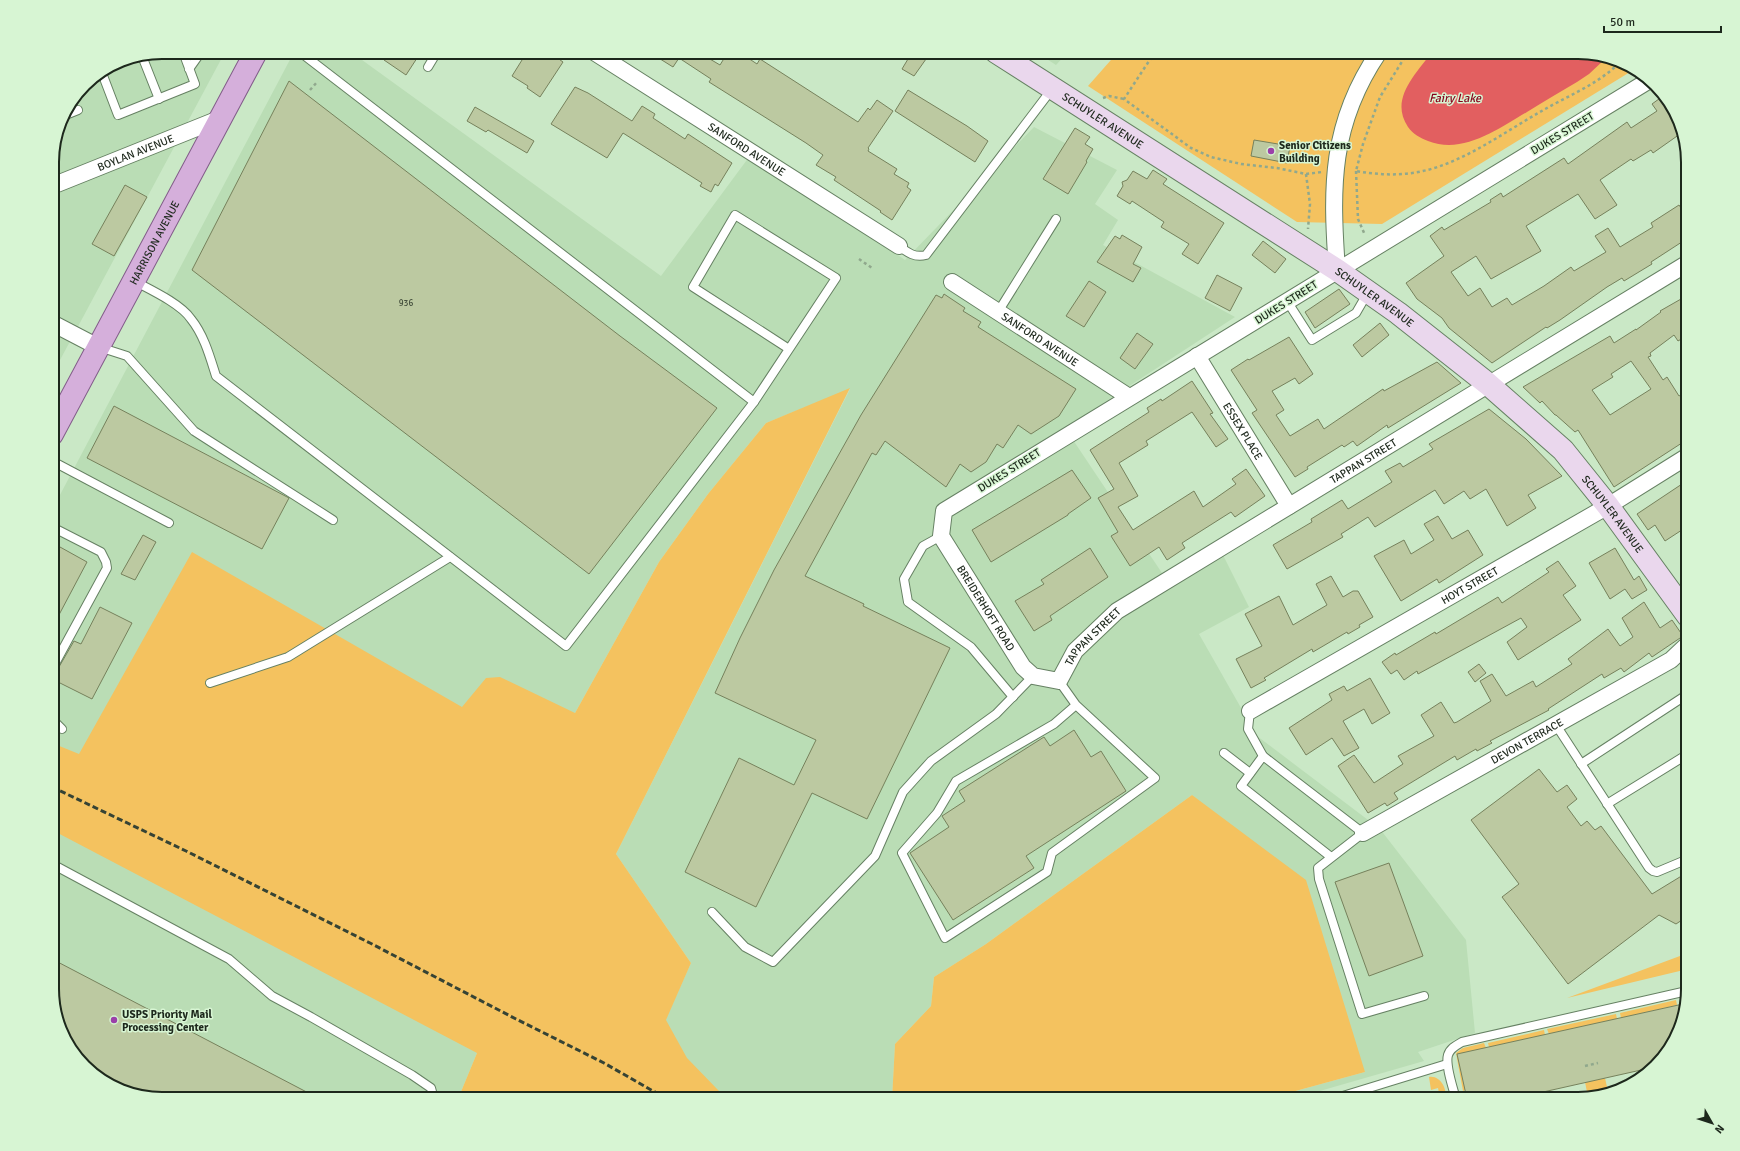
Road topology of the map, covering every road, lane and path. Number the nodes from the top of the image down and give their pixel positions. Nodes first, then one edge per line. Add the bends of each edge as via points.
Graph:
1 (185, 59) edge
2 (196, 59) edge
3 (252, 59) edge
4 (309, 59) edge
5 (433, 59) edge
6 (612, 59) edge
7 (1007, 59) edge
8 (1150, 59) edge
9 (1375, 59) edge
10 (1404, 59) edge
11 (144, 61) edge
12 (1615, 66) edge
13 (428, 67) dead end
14 (189, 69) junction
15 (104, 77) edge
16 (318, 81) dead end
17 (1644, 83) edge
18 (1053, 88) junction
19 (310, 90) dead end
20 (159, 99) junction
21 (78, 110) dead end
22 (72, 112) edge
23 (219, 118) junction
24 (1356, 171) junction
25 (1323, 172) dead end
26 (1306, 174) junction
27 (59, 183) edge
28 (1056, 219) dead end
29 (1308, 229) dead end
30 (1366, 238) dead end
31 (899, 246) joint
32 (859, 259) dead end
33 (1681, 267) edge
34 (872, 268) dead end
35 (1337, 270) junction
36 (134, 280) junction
37 (952, 282) dead end
38 (1369, 292) junction
39 (1287, 301) junction
40 (998, 312) junction
41 (59, 327) edge
42 (98, 347) junction
43 (789, 350) junction
44 (1197, 356) junction
45 (1488, 384) junction
46 (1129, 397) junction
47 (754, 402) junction
48 (59, 421) edge
49 (1681, 460) edge
50 (59, 465) edge
51 (1289, 506) junction
52 (1608, 506) junction
53 (333, 520) dead end
54 (170, 523) dead end
55 (59, 531) edge
56 (941, 536) junction
57 (450, 557) junction
58 (1681, 606) edge
59 (1681, 651) edge
60 (59, 655) edge
61 (1033, 676) junction
62 (1059, 681) junction
63 (210, 683) dead end
64 (1013, 697) junction
65 (1681, 699) edge
66 (1076, 705) junction
67 (1250, 711) joint
68 (1556, 725) junction
69 (59, 726) edge
70 (62, 729) dead end
71 (1224, 753) dead end
72 (1263, 756) junction
73 (1681, 758) edge
74 (1580, 764) junction
75 (1250, 773) junction
76 (1607, 804) junction
77 (1362, 834) junction
78 (1330, 857) junction
79 (1681, 862) edge
80 (59, 868) edge
81 (712, 912) dead end
82 (1681, 993) edge
83 (1424, 996) dead end
84 (1598, 1063) dead end
85 (1447, 1064) junction
86 (1585, 1066) dead end
87 (432, 1092) edge
88 (1356, 1092) edge
89 (1454, 1092) edge

1 - 14 lane
2 - 14 lane
3 - 23 main road, HARRISON AVENUE
4 - 47 lane
5 - 13 lane
6 - 31 street, SANFORD AVENUE
7 - 18 main road, SCHUYLER AVENUE
8 - 26 path via 1124,99 1191,148 1211,157
9 - 35 street via 1351,104 1338,151 1333,203
10 - 24 path via 1380,97
11 - 20 lane
12 - 24 path via 1494,139 1440,166 1423,171 1381,175
14 - 20 lane via 195,84
15 - 20 lane via 118,115
16 - 19 path
17 - 35 street, DUKES STREET
18 - 31 lane via 926,255 918,258
18 - 35 main road, SCHUYLER AVENUE
21 - 22 lane
23 - 27 street, BOYLAN AVENUE
23 - 36 main road, HARRISON AVENUE
24 - 30 path via 1358,219
25 - 26 path
26 - 29 path via 1310,204
28 - 40 lane
32 - 34 path
33 - 45 street, TAPPAN STREET
35 - 38 main road, SCHUYLER AVENUE
35 - 39 street, DUKES STREET
36 - 42 main road, HARRISON AVENUE
36 - 57 lane via 170,301 191,318 207,348 216,376
37 - 40 street, SANFORD AVENUE
38 - 39 lane via 1356,313 1312,340
38 - 45 main road, SCHUYLER AVENUE
39 - 44 street, DUKES STREET
40 - 46 street, SANFORD AVENUE
41 - 42 street
42 - 48 main road, HARRISON AVENUE
42 - 53 lane via 127,356 194,432
43 - 43 lane via 836,278 735,214 693,287
43 - 47 lane
44 - 46 street, DUKES STREET
44 - 51 street, ESSEX PLACE
45 - 51 street, TAPPAN STREET
45 - 52 main road, SCHUYLER AVENUE via 1563,450
46 - 56 street, DUKES STREET via 944,511
47 - 57 lane via 566,646
49 - 52 street, HOYT STREET
50 - 54 lane
51 - 62 street, TAPPAN STREET via 1117,611 1075,651
52 - 58 main road, SCHUYLER AVENUE
52 - 67 street, HOYT STREET
55 - 60 lane via 101,552 107,568
56 - 61 street, BREIDERHOFT ROAD via 1023,667
56 - 64 lane via 923,546 904,579 908,602 971,647
57 - 63 lane via 288,658
59 - 68 street, DEVON TERRACE via 1671,660
61 - 62 street
61 - 64 lane
62 - 66 lane
64 - 81 lane via 996,714 931,761 903,792 875,856 773,962 745,947
65 - 74 lane
66 - 66 lane via 1155,778 1052,853 1047,872 945,938 902,853 937,813 956,781 1054,724
67 - 72 lane via 1248,730
68 - 74 lane
68 - 77 street, DEVON TERRACE
69 - 70 lane
71 - 75 lane
72 - 75 lane
72 - 77 lane
73 - 76 lane
74 - 76 lane
75 - 78 lane via 1241,786
76 - 79 lane via 1653,871 1658,872
77 - 78 lane
78 - 83 lane via 1318,868 1319,879 1362,1014
80 - 87 lane via 229,959 272,996 412,1075 431,1088
82 - 85 lane via 1462,1042 1453,1047 1448,1054
84 - 86 path
85 - 88 lane
85 - 89 lane

